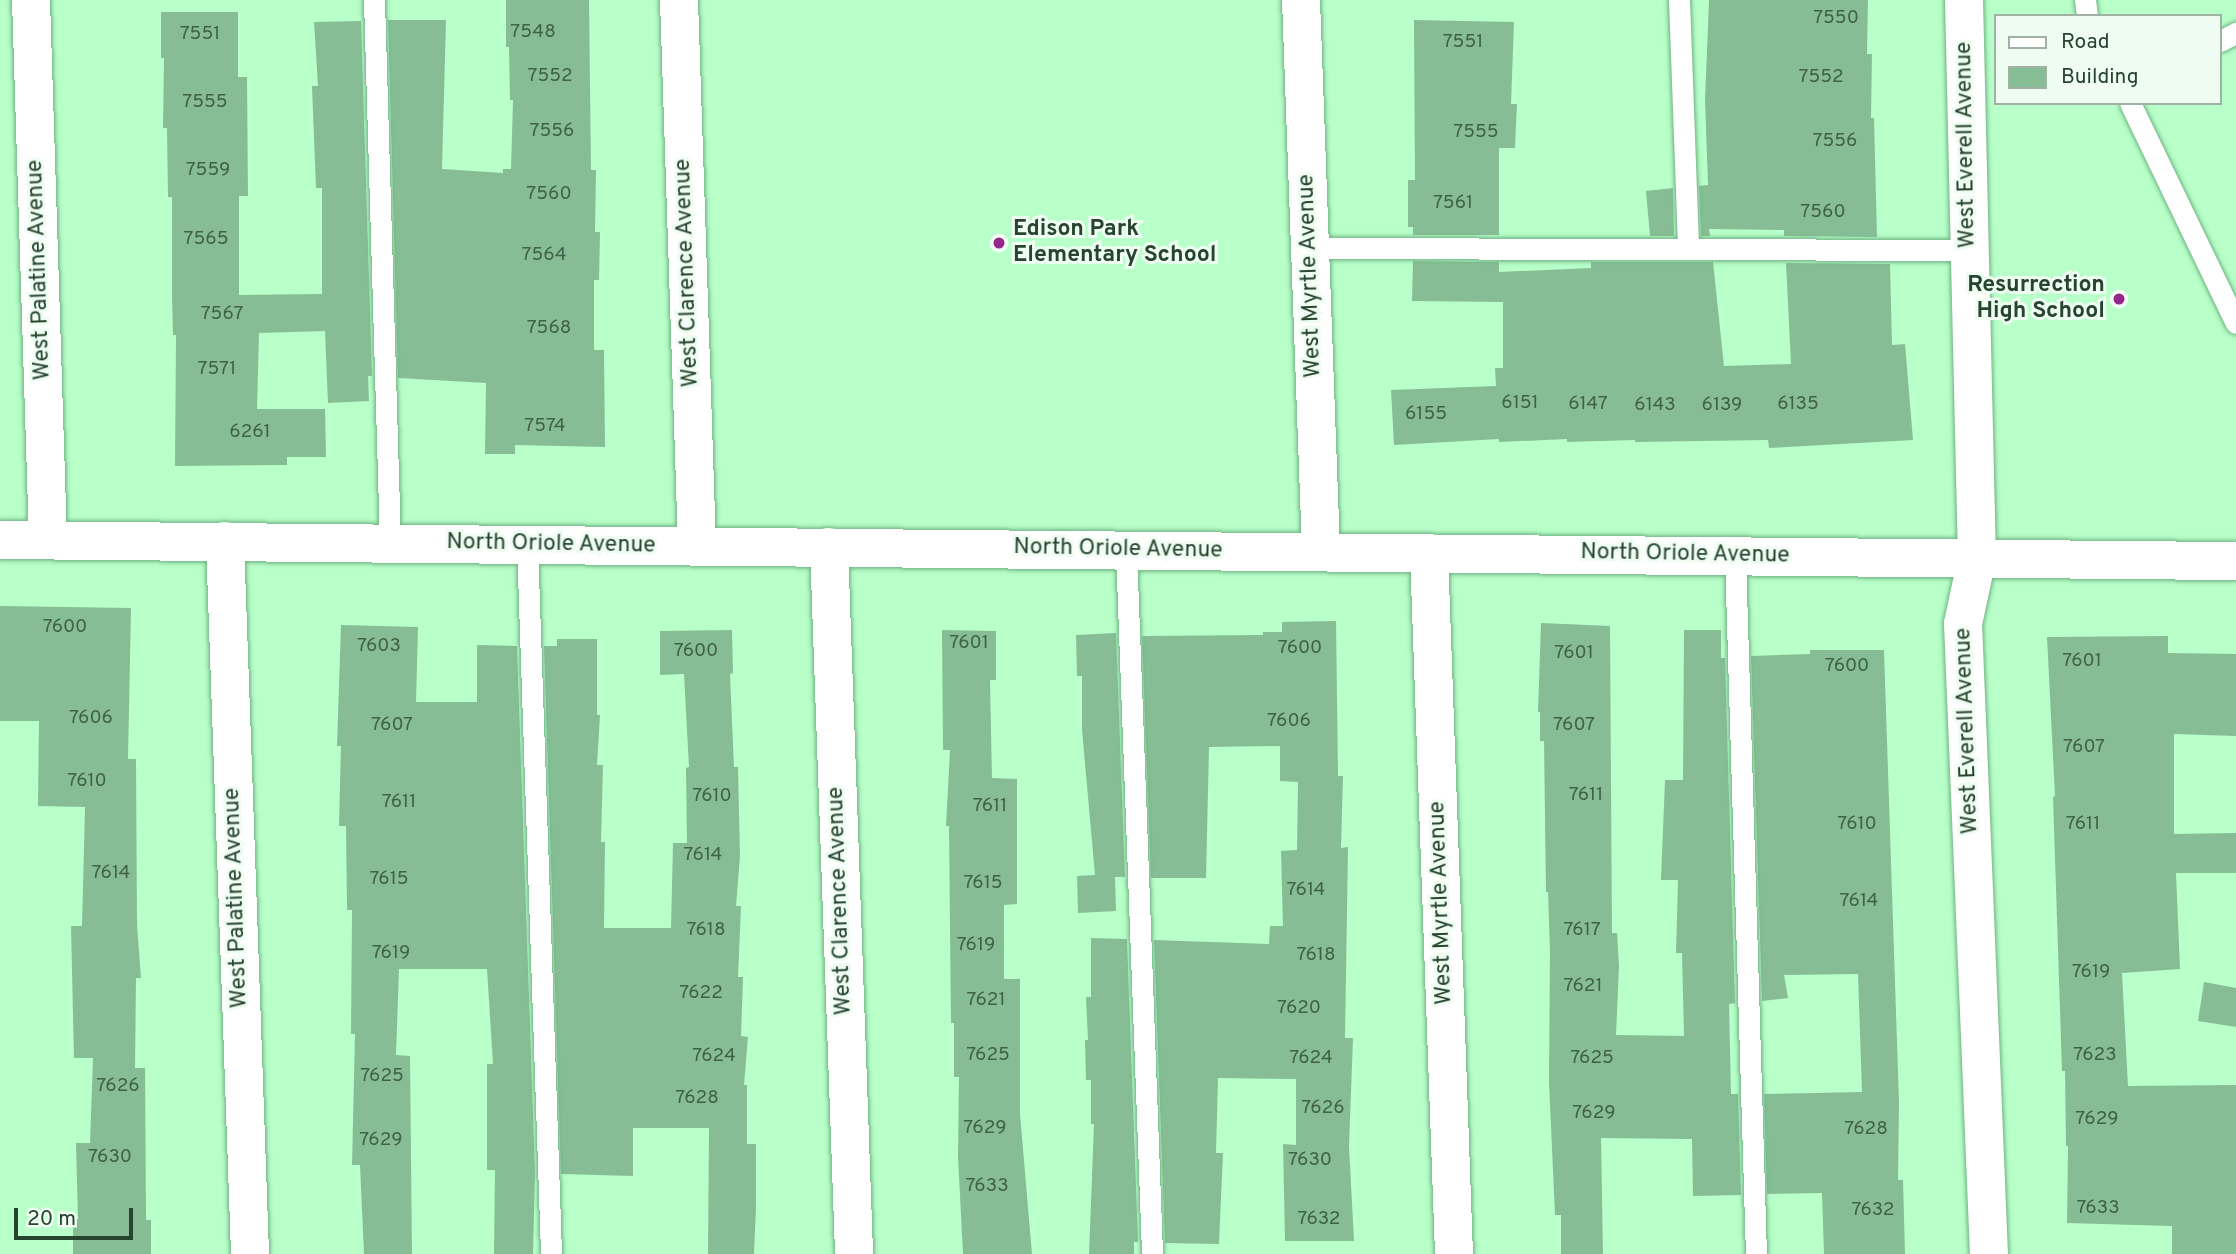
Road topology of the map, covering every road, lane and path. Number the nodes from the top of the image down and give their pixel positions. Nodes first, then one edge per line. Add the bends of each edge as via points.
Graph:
1 (31, 0) edge
2 (374, 0) edge
3 (679, 0) edge
4 (1301, 0) edge
5 (1679, 0) edge
6 (1964, 0) edge
7 (2131, 105) edge
8 (1310, 248) junction
9 (1688, 249) junction
10 (1970, 250) junction
11 (2236, 323) edge
12 (0, 540) edge
13 (48, 540) junction
14 (225, 541) junction
15 (390, 543) junction
16 (527, 544) junction
17 (697, 546) junction
18 (829, 547) junction
19 (1126, 550) junction
20 (1321, 552) junction
21 (1429, 553) junction
22 (1735, 556) junction
23 (1977, 558) junction
24 (2236, 561) edge
25 (250, 1254) edge
26 (551, 1254) edge
27 (854, 1254) edge
28 (1152, 1254) edge
29 (1454, 1254) edge
30 (1756, 1254) edge
31 (1989, 1254) edge

1 - 13 street, West Palatine Avenue
2 - 15 lane
3 - 17 street, West Clarence Avenue
4 - 8 street, West Myrtle Avenue
5 - 9 lane
6 - 10 street, West Everell Avenue
7 - 11 lane
8 - 9 lane
8 - 20 street, West Myrtle Avenue
9 - 10 lane
10 - 23 street, West Everell Avenue
12 - 13 street, North Oriole Avenue
13 - 14 street, North Oriole Avenue
14 - 15 street, North Oriole Avenue
14 - 25 street, West Palatine Avenue
15 - 16 street, North Oriole Avenue
16 - 17 street, North Oriole Avenue
16 - 26 lane
17 - 18 street, North Oriole Avenue
18 - 19 street, North Oriole Avenue
18 - 27 street, West Clarence Avenue
19 - 20 street, North Oriole Avenue
19 - 28 lane
20 - 21 street, North Oriole Avenue
21 - 22 street, North Oriole Avenue
21 - 29 street, West Myrtle Avenue
22 - 23 street, North Oriole Avenue
22 - 30 lane
23 - 24 street, North Oriole Avenue
23 - 31 street, West Everell Avenue via 1964,624

